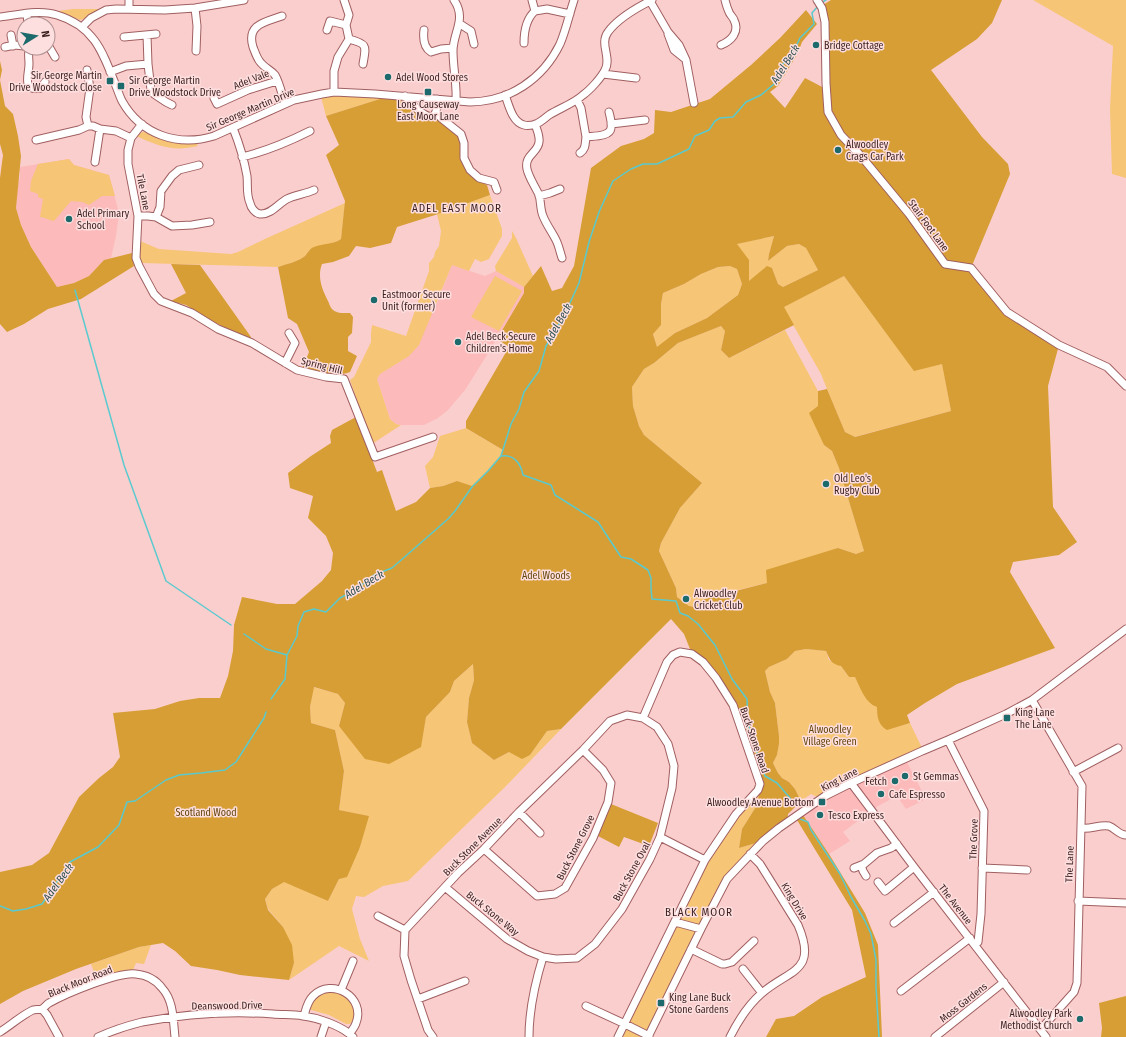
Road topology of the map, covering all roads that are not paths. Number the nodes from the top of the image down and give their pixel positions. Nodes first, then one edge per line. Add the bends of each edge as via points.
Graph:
1 (129, 0) edge
2 (244, 0) edge
3 (344, 0) edge
4 (454, 0) edge
5 (532, 0) edge
6 (574, 0) edge
7 (725, 0) edge
8 (817, 0) edge
9 (232, 1) edge
10 (651, 1) edge
11 (195, 8) junction
12 (129, 9) junction
13 (535, 11) junction
14 (27, 14) joint
15 (570, 14) junction
16 (282, 16) dead end
17 (0, 17) edge
18 (460, 24) junction
19 (346, 25) junction
20 (82, 28) junction
21 (327, 30) dead end
22 (424, 30) dead end
23 (156, 34) dead end
24 (11, 35) dead end
25 (147, 35) junction
26 (124, 37) dead end
27 (349, 39) junction
28 (524, 43) dead end
29 (474, 44) dead end
30 (721, 45) dead end
31 (13, 46) joint
32 (5, 47) dead end
33 (454, 48) junction
34 (196, 51) dead end
35 (29, 56) edge
36 (148, 64) junction
37 (363, 64) dead end
38 (87, 70) dead end
39 (110, 72) junction
40 (604, 74) junction
41 (636, 78) dead end
42 (277, 80) junction
43 (45, 82) dead end
44 (334, 92) junction
45 (505, 95) junction
46 (405, 96) junction
47 (214, 98) dead end
48 (437, 99) junction
49 (577, 100) junction
50 (456, 101) junction
51 (694, 103) dead end
52 (172, 104) dead end
53 (285, 104) junction
54 (436, 112) junction
55 (609, 112) dead end
56 (645, 120) dead end
57 (142, 124) junction
58 (535, 124) junction
59 (611, 124) junction
60 (88, 126) junction
61 (233, 128) junction
62 (100, 129) junction
63 (310, 131) dead end
64 (586, 137) junction
65 (131, 138) junction
66 (36, 140) dead end
67 (580, 153) dead end
68 (242, 157) junction
69 (96, 162) dead end
70 (200, 165) dead end
71 (560, 189) dead end
72 (314, 190) dead end
73 (497, 190) dead end
74 (539, 196) junction
75 (138, 216) junction
76 (156, 217) junction
77 (210, 222) dead end
78 (562, 258) dead end
79 (139, 266) joint
80 (289, 333) dead end
81 (285, 363) junction
82 (1126, 386) edge
83 (433, 437) dead end
84 (1126, 629) edge
85 (1032, 700) junction
86 (643, 718) junction
87 (948, 740) junction
88 (1118, 748) dead end
89 (583, 750) junction
90 (1073, 772) junction
91 (851, 783) junction
92 (519, 812) junction
93 (1081, 828) junction
94 (540, 833) dead end
95 (1126, 835) edge
96 (660, 836) junction
97 (897, 844) junction
98 (484, 849) junction
99 (750, 854) junction
100 (705, 860) junction
101 (914, 867) junction
102 (982, 868) junction
103 (1027, 870) dead end
104 (866, 876) dead end
105 (878, 882) dead end
106 (445, 887) junction
107 (934, 892) junction
108 (1078, 901) junction
109 (1126, 903) edge
110 (378, 916) dead end
111 (675, 922) junction
112 (894, 923) dead end
113 (700, 929) junction
114 (405, 930) junction
115 (970, 938) junction
116 (754, 941) dead end
117 (975, 945) junction
118 (691, 949) junction
119 (543, 956) junction
120 (577, 958) joint
121 (353, 961) dead end
122 (743, 970) dead end
123 (465, 981) dead end
124 (1004, 982) junction
125 (341, 990) junction
126 (901, 991) dead end
127 (762, 993) junction
128 (418, 999) junction
129 (586, 1006) dead end
130 (42, 1009) junction
131 (304, 1016) junction
132 (173, 1017) junction
133 (326, 1022) junction
134 (625, 1024) junction
135 (0, 1032) edge
136 (1042, 1034) edge
137 (352, 1035) edge
138 (59, 1037) edge
139 (98, 1037) edge
140 (175, 1037) edge
141 (321, 1037) edge
142 (433, 1037) edge
143 (529, 1037) edge
144 (618, 1037) edge
145 (649, 1037) edge
146 (730, 1037) edge
147 (935, 1037) edge

1 - 12 street
2 - 9 street
3 - 19 street via 349,15
4 - 18 street via 460,12
5 - 13 street
6 - 15 street, Sir George Martin Drive
7 - 30 street via 736,29 732,38
8 - 82 street, Stair Foot Lane via 825,22 828,112 841,135 909,214 945,264 971,268 1007,312 1058,345 1107,367
9 - 11 street
10 - 40 street via 622,18 608,32 605,37 607,65
10 - 51 street via 686,60
11 - 12 street
11 - 34 street
12 - 20 street via 106,10 91,18
13 - 15 street via 548,9
13 - 28 street via 525,30
14 - 17 street, Sir George Martin Drive
14 - 20 street, Sir George Martin Drive via 45,12 57,15
15 - 45 street, Sir George Martin Drive via 564,34 546,67 525,85
16 - 42 street via 256,27 251,37 260,62
18 - 29 street via 471,31
18 - 33 street
19 - 21 street via 330,21
19 - 27 street
20 - 39 street, Sir George Martin Drive via 93,38
22 - 33 street via 424,45 427,50 431,52 441,48
23 - 25 street
24 - 31 street
25 - 26 street
25 - 36 street
27 - 37 street via 359,42 364,47
27 - 44 street via 338,57 334,71
31 - 32 street
33 - 50 street
35 - 43 street via 28,84 30,87 42,88
36 - 39 street via 126,66
36 - 52 street via 151,90
38 - 60 street via 90,88 86,117
39 - 57 street, Sir George Martin Drive via 122,101
40 - 41 street
40 - 49 street
42 - 47 street, Adel Vale via 217,104
42 - 53 street
44 - 46 street, Sir George Martin Drive
44 - 53 street, Sir George Martin Drive via 305,97
45 - 50 street, Sir George Martin Drive via 476,102
45 - 58 street via 515,119 523,125
46 - 48 street, Sir George Martin Drive
46 - 54 street via 423,114 429,116
48 - 50 street, Sir George Martin Drive
48 - 54 street
49 - 58 street
49 - 64 street
53 - 61 street, Sir George Martin Drive
54 - 73 street via 461,134 464,158 470,170 479,178 494,182
55 - 59 street
56 - 59 street
57 - 61 street, Sir George Martin Drive via 162,136 181,140 205,139
57 - 65 street, Tile Lane
58 - 74 street via 539,136 538,147 526,166
59 - 64 street via 606,134
60 - 62 street
60 - 66 street
61 - 68 street
62 - 65 street via 116,131
62 - 69 street
63 - 68 street via 279,146
64 - 67 street via 584,150
65 - 75 street, Tile Lane via 128,164
68 - 72 street via 247,176 248,197 253,210 257,213 265,213 288,198
70 - 76 street via 179,170 172,176 161,191 160,207
71 - 74 street
74 - 78 street via 542,213 558,244
75 - 76 street
75 - 79 street, Tile Lane via 136,258
76 - 77 street via 172,226
79 - 81 street, Spring Hill via 154,294 161,301 192,313
80 - 81 street via 295,343
81 - 83 street, Spring Hill via 301,371 344,379 375,457
84 - 85 street, King Lane
85 - 87 street, King Lane
85 - 90 street, The Lane
86 - 89 street, Buck Stone Avenue via 627,715 610,721
86 - 96 street, Buck Stone Oval via 657,727 668,744 674,766 672,788
86 - 100 street, Buck Stone Road via 667,662 680,652 692,654 703,662 733,705 760,784
87 - 91 street, King Lane
87 - 102 street, The Grove via 984,811
88 - 90 street
89 - 92 street, Buck Stone Avenue
89 - 98 street, Buck Stone Grove via 612,783 608,802 593,838 565,888 555,894 537,896
90 - 93 street, The Lane via 1082,786
91 - 97 street, The Avenue
91 - 99 street, King Lane via 826,796 783,826
92 - 94 street
92 - 98 street, Buck Stone Avenue
93 - 95 street via 1110,826
93 - 108 street, The Lane
96 - 100 street
96 - 120 street, Buck Stone Oval via 622,909 595,944
97 - 101 street, The Avenue
97 - 104 street via 877,853 858,867
98 - 106 street, Buck Stone Avenue
99 - 113 street, King Lane via 727,879
99 - 127 street, King Drive via 760,864 798,925 805,951 802,963 792,974
100 - 111 street, Buck Stone Road
101 - 105 street via 885,891
101 - 107 street, The Avenue
102 - 103 street
102 - 117 street, The Grove via 981,914 978,942
106 - 114 street, Buck Stone Avenue
106 - 119 street, Buck Stone Way via 507,939
107 - 112 street
107 - 115 street, The Avenue
108 - 109 street
108 - 136 street, The Lane via 1076,988
110 - 114 street
111 - 113 street
111 - 134 street, Buck Stone Road
113 - 118 street, King Lane
114 - 128 street via 404,956
115 - 117 street, The Avenue
115 - 126 street
116 - 118 street via 732,962 725,964
117 - 124 street, The Avenue
118 - 145 street, King Lane
119 - 120 street, Buck Stone Way via 556,959
119 - 143 street via 534,988
121 - 125 street
122 - 127 street
123 - 128 street
124 - 136 street, The Avenue
124 - 147 street, Moss Gardens
125 - 131 street via 328,988 319,991 307,1004
125 - 137 street via 352,998 358,1014
127 - 146 street, King Drive via 750,1005
128 - 142 street via 428,1030
129 - 134 street
130 - 132 street, Black Moor Road via 90,985 126,974 136,974 151,978 162,988 170,1000
130 - 135 street, Black Moor Road via 35,1010
130 - 138 street
131 - 132 street, Deanswood Drive via 259,1013
131 - 133 street, Deanswood Drive
132 - 139 street, Deanswood Drive via 140,1023
132 - 140 street, Black Moor Road
133 - 137 street, Deanswood Drive
133 - 141 street
134 - 144 street, Buck Stone Road
134 - 145 street

